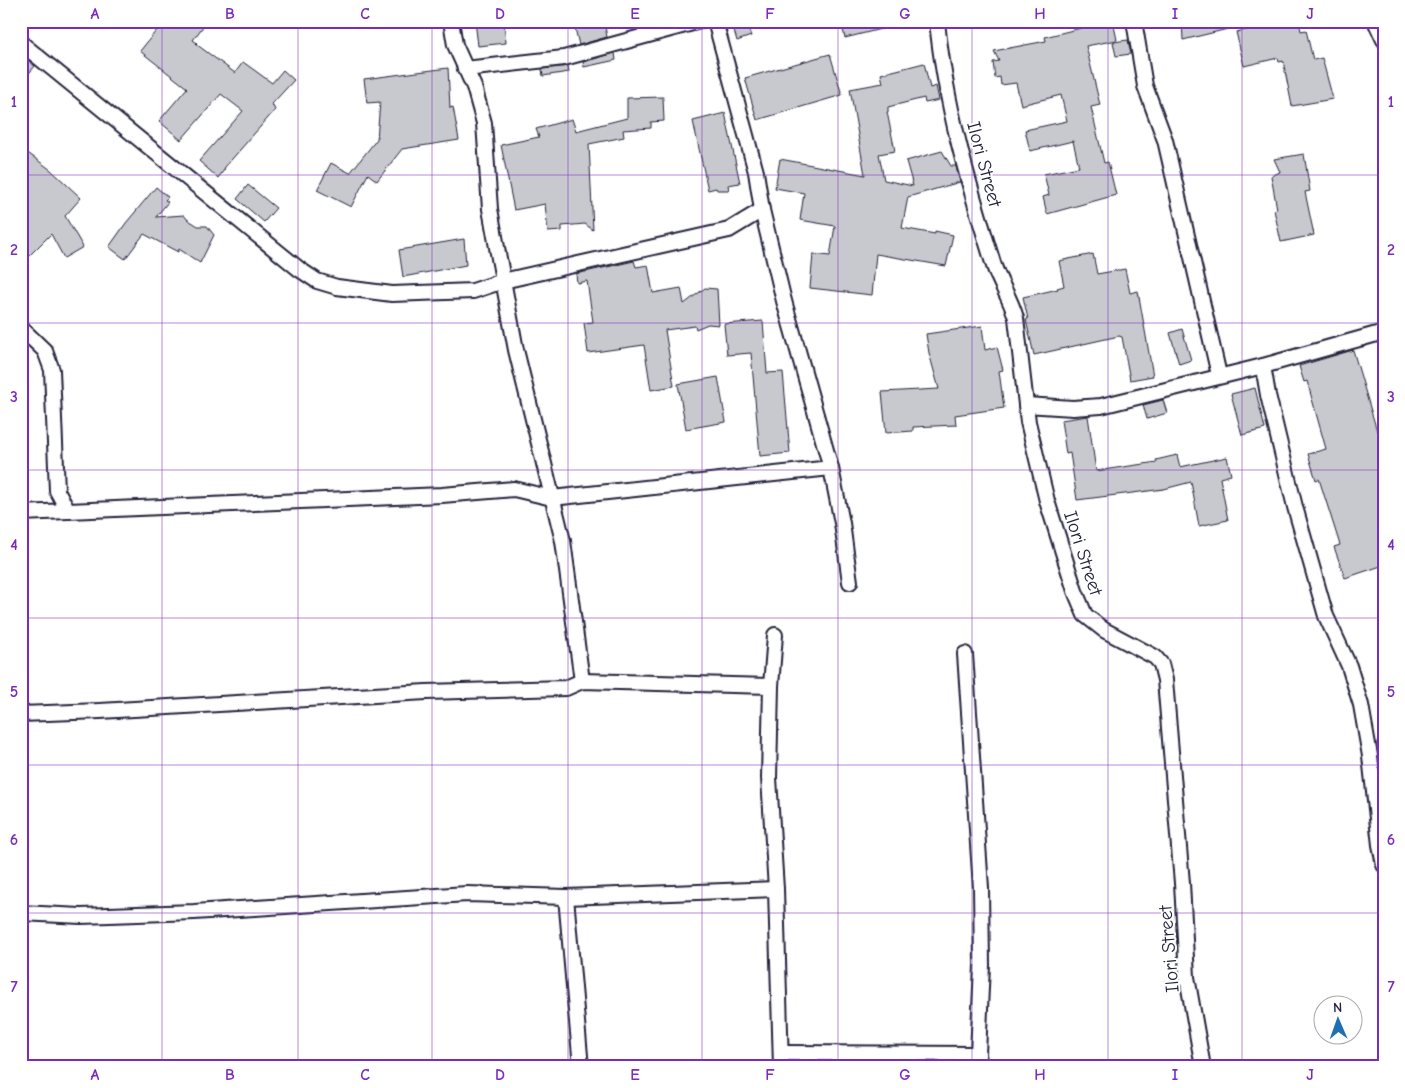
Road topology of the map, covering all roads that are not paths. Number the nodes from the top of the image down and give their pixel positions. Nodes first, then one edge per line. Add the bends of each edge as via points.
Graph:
1 (451, 21) edge
2 (700, 21) edge
3 (715, 21) edge
4 (937, 21) edge
5 (1134, 21) edge
6 (1375, 21) edge
7 (1383, 41) edge
8 (21, 43) edge
9 (465, 69) junction
10 (762, 210) junction
11 (503, 281) junction
12 (21, 328) edge
13 (1384, 332) edge
14 (1263, 366) junction
15 (1219, 376) junction
16 (1026, 405) junction
17 (831, 468) junction
18 (57, 491) junction
19 (552, 498) junction
20 (68, 511) junction
21 (39, 512) junction
22 (21, 513) edge
23 (850, 582) dead end
24 (775, 634) dead end
25 (965, 654) dead end
26 (582, 681) junction
27 (771, 686) junction
28 (21, 714) edge
29 (1384, 865) edge
30 (776, 889) junction
31 (566, 897) junction
32 (21, 913) edge
33 (782, 1060) edge
34 (979, 1060) edge
35 (581, 1067) edge
36 (1203, 1067) edge

1 - 9 street via 455,45
2 - 9 street via 564,58
3 - 10 street via 756,172
4 - 16 street, Ilori Street via 946,86 970,184 995,269 1016,318
5 - 15 street via 1145,86 1165,140
6 - 7 street
8 - 11 street via 299,269 318,281 337,287 392,294 473,292
9 - 11 street via 474,87 484,123 490,209
10 - 11 street via 729,230
10 - 17 street
11 - 19 street via 516,350
12 - 18 street via 45,350 52,370
13 - 14 street
14 - 15 street
14 - 29 street via 1295,508 1326,616 1349,666 1361,705
15 - 16 street via 1101,406
16 - 36 street, Ilori Street via 1047,501 1085,615 1162,664 1182,882 1187,977
17 - 19 street
17 - 23 street
18 - 20 street
18 - 21 street
19 - 20 street via 514,489
19 - 26 street via 563,541
20 - 21 street
21 - 22 street
24 - 27 street
25 - 34 street via 981,888
26 - 27 street
26 - 28 street via 566,688 426,692
27 - 30 street via 769,778
30 - 31 street
30 - 33 street
31 - 32 street via 467,894 194,912 81,916
31 - 35 street
33 - 34 street

